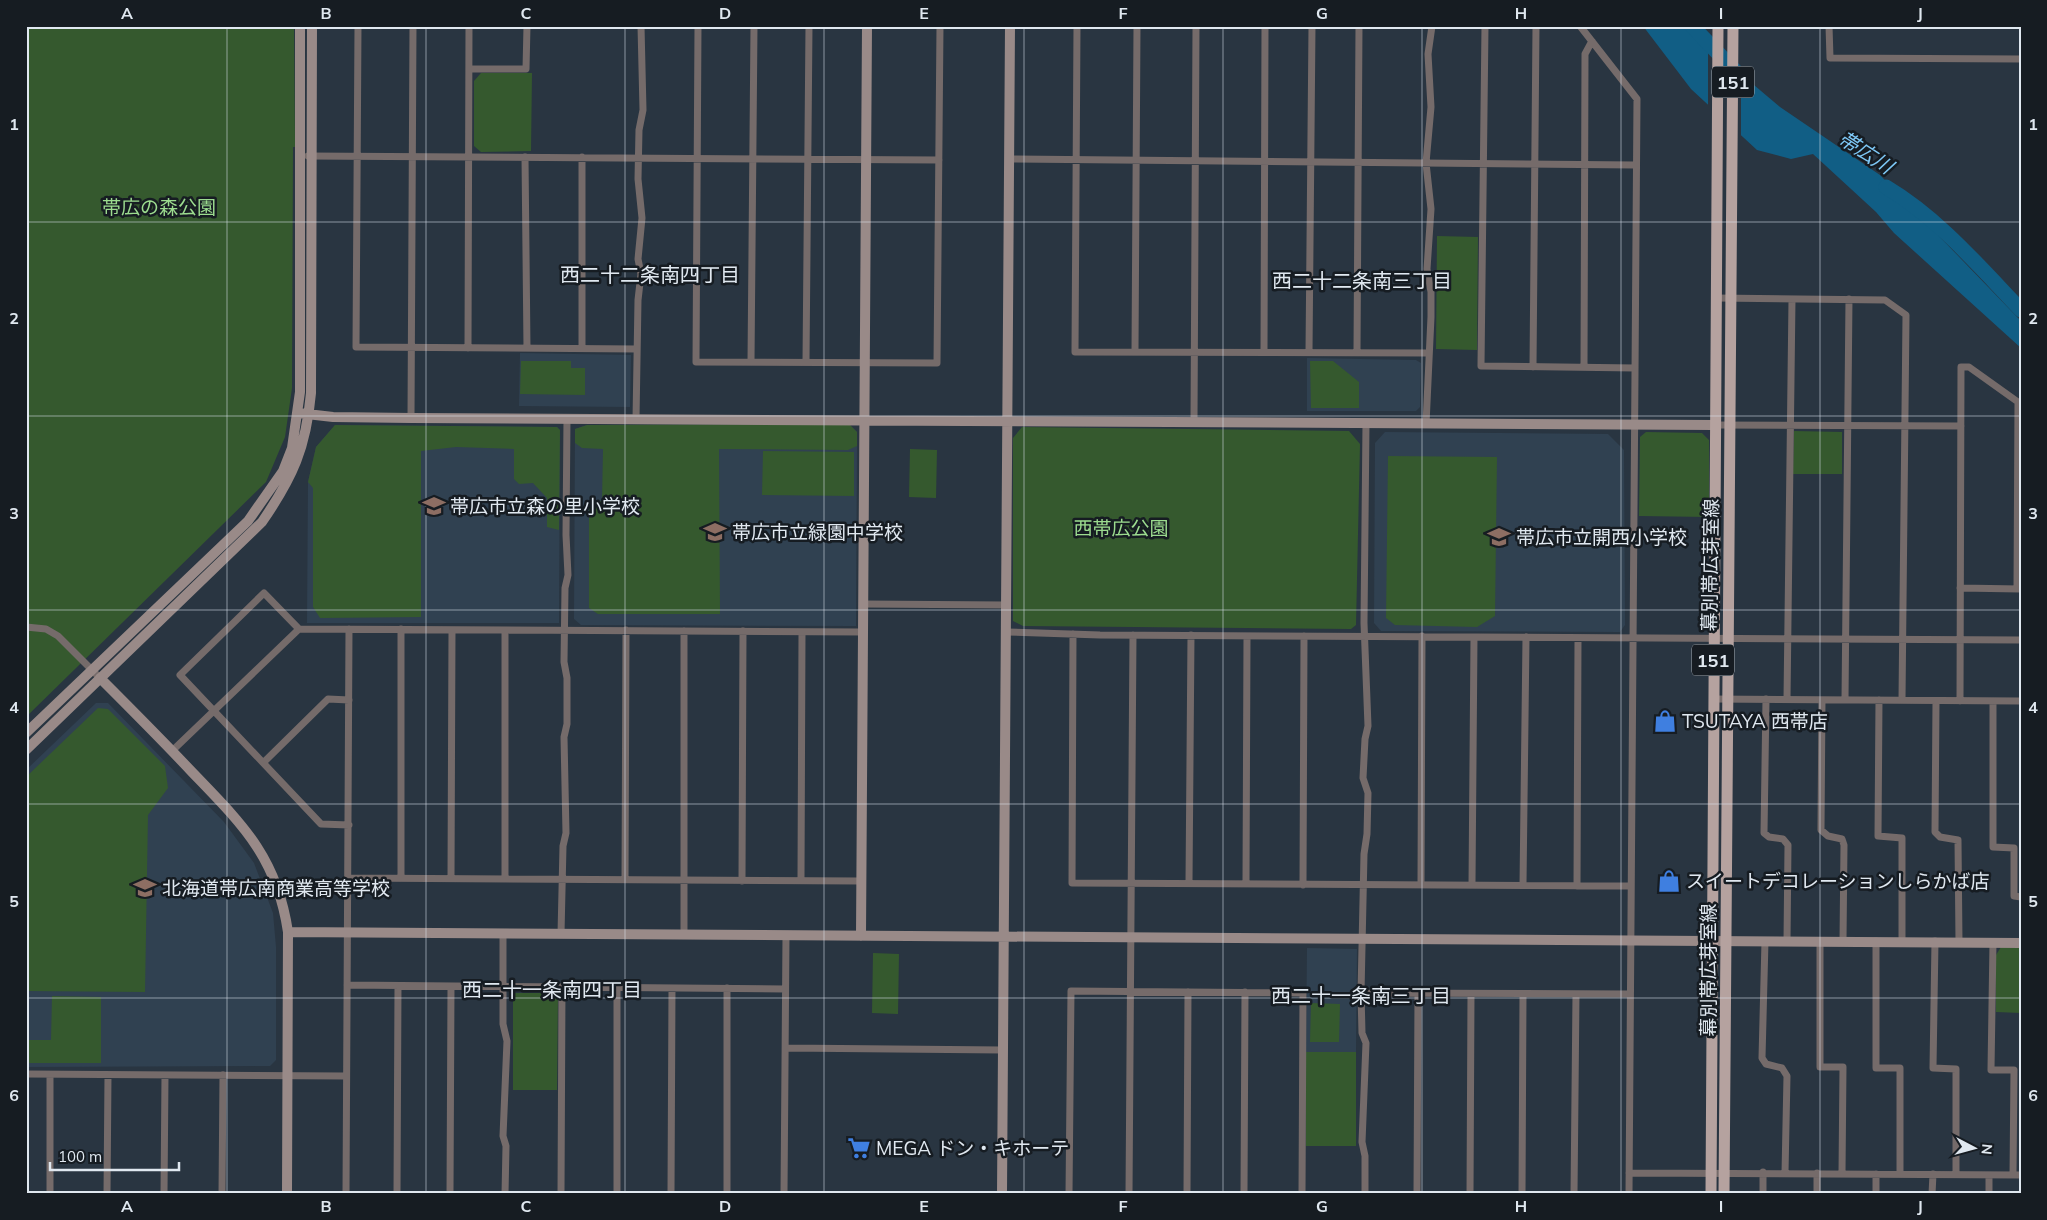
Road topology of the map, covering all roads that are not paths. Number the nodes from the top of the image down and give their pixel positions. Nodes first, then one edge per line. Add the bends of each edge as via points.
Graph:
1 (300, 26) edge
2 (312, 26) edge
3 (358, 26) edge
4 (413, 26) edge
5 (470, 26) edge
6 (526, 26) edge
7 (641, 26) edge
8 (698, 26) edge
9 (754, 26) edge
10 (809, 26) edge
11 (867, 26) edge
12 (940, 26) edge
13 (1010, 26) edge
14 (1077, 26) edge
15 (1137, 26) edge
16 (1196, 26) edge
17 (1265, 26) edge
18 (1312, 26) edge
19 (1359, 26) edge
20 (1432, 26) edge
21 (1485, 26) edge
22 (1536, 26) edge
23 (1580, 26) edge
24 (1718, 26) edge
25 (1733, 26) edge
26 (1829, 26) edge
27 (1592, 41) junction
28 (2021, 59) edge
29 (470, 69) junction
30 (300, 156) junction
31 (312, 156) junction
32 (356, 156) junction
33 (412, 156) junction
34 (468, 156) junction
35 (525, 157) junction
36 (582, 157) junction
37 (638, 158) junction
38 (698, 158) junction
39 (753, 158) junction
40 (808, 159) junction
41 (866, 159) junction
42 (1009, 159) junction
43 (939, 160) junction
44 (1076, 160) junction
45 (1136, 161) junction
46 (1196, 161) junction
47 (1264, 161) junction
48 (1311, 161) junction
49 (1358, 162) junction
50 (1426, 163) junction
51 (1483, 163) junction
52 (1535, 164) junction
53 (1585, 164) junction
54 (1636, 165) junction
55 (1716, 298) junction
56 (1730, 298) junction
57 (1792, 299) junction
58 (1849, 299) junction
59 (410, 347) junction
60 (468, 348) junction
61 (527, 348) junction
62 (582, 348) junction
63 (638, 349) junction
64 (1135, 351) junction
65 (1195, 352) junction
66 (1264, 352) junction
67 (1309, 352) junction
68 (1357, 352) junction
69 (1428, 353) junction
70 (752, 362) junction
71 (806, 362) junction
72 (865, 363) junction
73 (1533, 367) junction
74 (1584, 367) junction
75 (1635, 368) junction
76 (303, 414) junction
77 (411, 418) junction
78 (567, 418) junction
79 (636, 419) junction
80 (864, 419) junction
81 (1007, 421) junction
82 (1194, 422) junction
83 (1366, 423) junction
84 (1426, 424) junction
85 (1635, 425) junction
86 (1715, 425) junction
87 (1729, 425) junction
88 (1790, 425) junction
89 (1849, 425) junction
90 (1904, 425) junction
91 (1961, 426) junction
92 (1960, 588) junction
93 (2019, 589) edge
94 (863, 604) junction
95 (1006, 605) junction
96 (26, 627) edge
97 (299, 629) junction
98 (349, 629) junction
99 (401, 629) junction
100 (452, 630) junction
101 (505, 630) junction
102 (564, 630) junction
103 (626, 630) junction
104 (684, 631) junction
105 (743, 632) junction
106 (802, 632) junction
107 (863, 632) junction
108 (1007, 632) junction
109 (1073, 634) junction
110 (1133, 635) junction
111 (1191, 635) junction
112 (1247, 636) junction
113 (1304, 636) junction
114 (1365, 636) junction
115 (1422, 636) junction
116 (1474, 636) junction
117 (1526, 637) junction
118 (1578, 638) junction
119 (1632, 638) junction
120 (1727, 638) junction
121 (1789, 638) junction
122 (1713, 639) junction
123 (1846, 639) junction
124 (1903, 639) junction
125 (1960, 640) junction
126 (2021, 640) edge
127 (92, 670) junction
128 (100, 678) junction
129 (1713, 699) junction
130 (1766, 699) junction
131 (1787, 699) junction
132 (349, 700) junction
133 (1727, 700) junction
134 (1822, 700) junction
135 (1845, 700) junction
136 (1879, 700) junction
137 (1902, 700) junction
138 (1936, 701) junction
139 (1960, 701) junction
140 (1993, 701) junction
141 (2021, 701) edge
142 (214, 711) junction
143 (26, 733) edge
144 (26, 750) edge
145 (172, 751) junction
146 (264, 762) junction
147 (349, 825) junction
148 (401, 877) junction
149 (348, 878) junction
150 (451, 878) junction
151 (505, 878) junction
152 (625, 879) junction
153 (561, 880) junction
154 (683, 880) junction
155 (801, 880) junction
156 (742, 881) junction
157 (861, 881) junction
158 (1131, 882) junction
159 (1189, 883) junction
160 (1246, 883) junction
161 (1303, 884) junction
162 (1363, 884) junction
163 (1420, 884) junction
164 (1472, 884) junction
165 (1523, 885) junction
166 (1576, 886) junction
167 (1631, 886) junction
168 (2021, 897) edge
169 (288, 932) junction
170 (347, 933) junction
171 (504, 933) junction
172 (561, 934) junction
173 (684, 935) junction
174 (786, 935) junction
175 (861, 936) junction
176 (1003, 936) junction
177 (1131, 937) junction
178 (1362, 939) junction
179 (1631, 940) junction
180 (1712, 940) junction
181 (1725, 940) junction
182 (1765, 941) junction
183 (1787, 941) junction
184 (1820, 941) junction
185 (1843, 941) junction
186 (1876, 941) junction
187 (1902, 941) junction
188 (1935, 942) junction
189 (1958, 942) junction
190 (1993, 942) junction
191 (2021, 943) edge
192 (347, 985) junction
193 (398, 986) junction
194 (504, 986) junction
195 (451, 987) junction
196 (562, 988) junction
197 (617, 988) junction
198 (672, 988) junction
199 (727, 988) junction
200 (786, 990) junction
201 (1131, 991) junction
202 (1188, 992) junction
203 (1245, 992) junction
204 (1361, 993) junction
205 (1418, 993) junction
206 (1471, 994) junction
207 (1523, 994) junction
208 (1576, 994) junction
209 (1630, 994) junction
210 (786, 1048) junction
211 (1002, 1050) junction
212 (26, 1074) edge
213 (223, 1074) junction
214 (50, 1075) junction
215 (108, 1075) junction
216 (165, 1075) junction
217 (287, 1075) junction
218 (346, 1076) junction
219 (1711, 1172) junction
220 (1724, 1172) junction
221 (1763, 1172) junction
222 (1629, 1173) junction
223 (1785, 1173) junction
224 (1817, 1173) junction
225 (1842, 1173) junction
226 (1876, 1174) junction
227 (1900, 1174) junction
228 (1932, 1174) junction
229 (1956, 1174) junction
230 (1989, 1175) junction
231 (2017, 1175) edge
232 (50, 1194) edge
233 (107, 1194) edge
234 (164, 1194) edge
235 (222, 1194) edge
236 (287, 1194) edge
237 (346, 1194) edge
238 (397, 1194) edge
239 (450, 1194) edge
240 (505, 1194) edge
241 (561, 1194) edge
242 (617, 1194) edge
243 (671, 1194) edge
244 (726, 1194) edge
245 (784, 1194) edge
246 (1002, 1194) edge
247 (1069, 1194) edge
248 (1130, 1194) edge
249 (1187, 1194) edge
250 (1244, 1194) edge
251 (1302, 1194) edge
252 (1365, 1194) edge
253 (1417, 1194) edge
254 (1470, 1194) edge
255 (1522, 1194) edge
256 (1574, 1194) edge
257 (1628, 1194) edge
258 (1711, 1194) edge
259 (1724, 1194) edge
260 (1763, 1194) edge
261 (1817, 1194) edge
262 (1876, 1194) edge
263 (1932, 1194) edge
264 (1989, 1194) edge

1 - 30 street
2 - 31 street
3 - 32 street
4 - 33 street
5 - 29 street
6 - 29 street via 526,69
7 - 37 street via 643,110
8 - 38 street
9 - 39 street
10 - 40 street
11 - 41 street
12 - 43 street
13 - 42 street
14 - 44 street
15 - 45 street
16 - 46 street
17 - 47 street
18 - 48 street
19 - 49 street
20 - 50 street via 1428,54 1431,107
21 - 51 street
22 - 52 street
23 - 27 street
24 - 55 main road, 幕別帯広芽室線 / 151
25 - 56 main road, 幕別帯広芽室線 / 151
26 - 28 street via 1830,58
27 - 53 street via 1586,54
27 - 54 street via 1637,98
29 - 34 street
30 - 31 street
30 - 76 street
31 - 32 street
31 - 76 street
32 - 33 street
32 - 59 street via 356,347
33 - 34 street
33 - 59 street
34 - 35 street
34 - 60 street
35 - 36 street
35 - 61 street
36 - 37 street
36 - 62 street
37 - 38 street
37 - 63 street via 642,218 638,238 641,274
38 - 39 street
38 - 70 street via 696,362
39 - 40 street
39 - 70 street
40 - 41 street
40 - 71 street
41 - 43 street
41 - 72 street
42 - 44 street
42 - 81 street
43 - 72 street via 937,363
44 - 45 street
44 - 64 street via 1076,352
45 - 46 street
45 - 64 street
46 - 47 street
46 - 65 street
47 - 48 street
47 - 66 street
48 - 49 street
48 - 67 street
49 - 50 street
49 - 68 street
50 - 51 street
50 - 69 street via 1431,209 1427,269 1431,300
51 - 52 street
51 - 73 street via 1482,366
52 - 53 street
52 - 73 street
53 - 54 street
53 - 74 street
54 - 75 street
55 - 56 street
55 - 86 main road, 幕別帯広芽室線 / 151
56 - 57 street
56 - 87 main road, 幕別帯広芽室線 / 151
57 - 58 street
57 - 88 street
58 - 89 street
58 - 90 street via 1885,300 1906,315
59 - 60 street
59 - 77 street
60 - 61 street
61 - 62 street
62 - 63 street
63 - 79 street
64 - 65 street
65 - 66 street
65 - 82 street
66 - 67 street
67 - 68 street
68 - 69 street
69 - 84 street
70 - 71 street
71 - 72 street
72 - 80 street
73 - 74 street
74 - 75 street
75 - 85 street
76 - 77 street
76 - 127 street via 283,471 248,520
76 - 128 street via 296,467 262,522
77 - 78 street
78 - 79 street
78 - 102 street via 568,567
79 - 80 street
80 - 81 street
80 - 94 street
81 - 82 street
81 - 95 street
82 - 83 street
83 - 84 street
83 - 114 street
84 - 85 street
85 - 86 street
85 - 119 street
86 - 87 street
86 - 122 main road, 幕別帯広芽室線 / 151
87 - 88 street
87 - 120 main road, 幕別帯広芽室線 / 151
88 - 89 street
88 - 121 street
89 - 90 street
89 - 123 street
90 - 91 street
90 - 124 street
91 - 92 street
91 - 93 street via 1962,367 1969,367 2018,402
92 - 93 street
92 - 125 street
94 - 95 street
94 - 107 street
95 - 108 street
96 - 127 street via 46,629 58,636
97 - 98 street
97 - 142 street
97 - 142 street via 264,593 180,675
98 - 99 street
98 - 132 street
99 - 100 street
99 - 148 street
100 - 101 street
100 - 150 street
101 - 102 street
101 - 151 street
102 - 103 street
102 - 153 street via 567,678 564,737 566,833
103 - 104 street
103 - 152 street
104 - 105 street
104 - 154 street
105 - 106 street
105 - 156 street
106 - 107 street
106 - 155 street
107 - 157 street
108 - 109 street
108 - 176 street
109 - 110 street
109 - 158 street via 1072,883
110 - 111 street
110 - 158 street
111 - 112 street
111 - 159 street
112 - 113 street
112 - 160 street
113 - 114 street
113 - 161 street
114 - 115 street
114 - 162 street via 1368,726 1363,778 1368,793 1368,834
115 - 116 street
115 - 163 street
116 - 117 street
116 - 164 street
117 - 118 street
117 - 165 street
118 - 119 street
118 - 166 street
119 - 122 street
119 - 167 street
120 - 121 street
120 - 122 street
120 - 133 main road, 幕別帯広芽室線 / 151
121 - 123 street
121 - 131 street
122 - 129 main road, 幕別帯広芽室線 / 151
123 - 124 street
123 - 135 street
124 - 125 street
124 - 137 street
125 - 126 street
125 - 139 street
127 - 128 street
127 - 143 street
128 - 144 street
128 - 145 street
129 - 133 street
129 - 180 main road, 幕別帯広芽室線 / 151
130 - 131 street
130 - 133 street
130 - 183 street via 1764,833 1770,838 1783,839 1788,845
131 - 134 street
132 - 146 street via 328,699
132 - 147 street
133 - 181 main road, 幕別帯広芽室線 / 151
134 - 135 street
134 - 185 street via 1821,830 1828,836 1842,839 1844,845
135 - 136 street
136 - 137 street
136 - 187 street via 1878,836 1902,838
137 - 138 street
138 - 139 street
138 - 189 street via 1935,832 1940,837 1958,840
139 - 140 street
140 - 141 street
140 - 168 street via 1993,847 2014,848 2014,896
142 - 145 street
142 - 146 street
145 - 169 street via 256,842 276,883
146 - 147 street via 321,824
147 - 149 street
148 - 149 street
148 - 150 street
149 - 170 street
150 - 151 street
151 - 153 street
152 - 153 street
152 - 154 street
153 - 172 street
154 - 156 street
154 - 173 street
155 - 156 street
155 - 157 street
157 - 175 street
158 - 159 street
158 - 177 street
159 - 160 street
160 - 161 street
161 - 162 street
162 - 163 street
162 - 178 street
163 - 164 street
164 - 165 street
165 - 166 street
166 - 167 street
167 - 179 street
169 - 170 street
169 - 217 street
170 - 171 street
170 - 192 street
171 - 172 street
171 - 194 street
172 - 173 street
173 - 174 street
174 - 175 street
174 - 200 street
175 - 176 street
176 - 177 street
176 - 211 street
177 - 178 street
177 - 201 street
178 - 179 street
178 - 204 street
179 - 180 street
179 - 209 street
180 - 181 street
180 - 219 main road, 幕別帯広芽室線 / 151
181 - 182 street
181 - 220 main road, 幕別帯広芽室線 / 151
182 - 183 street
182 - 223 street via 1762,1058 1766,1064 1782,1068 1787,1076
183 - 184 street
184 - 185 street
184 - 225 street via 1820,1067 1843,1067
185 - 186 street
186 - 187 street
186 - 227 street via 1876,1068 1900,1068
187 - 188 street
188 - 189 street
188 - 229 street via 1933,1068 1956,1069
189 - 190 street
190 - 191 street
190 - 231 street via 1991,1070 2014,1070
192 - 193 street
192 - 218 street
193 - 195 street
193 - 238 street
194 - 195 street
194 - 196 street
194 - 240 street via 503,1024 507,1041 503,1136 506,1146
195 - 239 street
196 - 197 street
196 - 241 street
197 - 198 street
197 - 242 street
198 - 199 street
198 - 243 street
199 - 200 street
199 - 244 street
200 - 210 street
201 - 202 street
201 - 247 street via 1071,991
201 - 248 street
202 - 203 street
202 - 249 street
203 - 250 street
203 - 251 street via 1303,993
204 - 205 street
204 - 252 street via 1362,1033 1366,1043 1362,1142
205 - 206 street
205 - 253 street
206 - 207 street
206 - 254 street
207 - 208 street
207 - 255 street
208 - 209 street
208 - 256 street
209 - 222 street
210 - 211 street
210 - 245 street
211 - 246 street
212 - 214 street
213 - 216 street
213 - 217 street
213 - 235 street
214 - 215 street
214 - 232 street
215 - 216 street
215 - 233 street
216 - 234 street
217 - 218 street
217 - 236 street
218 - 237 street
219 - 220 street
219 - 222 street
219 - 258 main road, 幕別帯広芽室線 / 151
220 - 221 street
220 - 259 main road, 幕別帯広芽室線 / 151
221 - 223 street
221 - 260 street
222 - 257 street
223 - 224 street
224 - 225 street
224 - 261 street
225 - 226 street
226 - 227 street
226 - 262 street
227 - 228 street
228 - 229 street
228 - 263 street
229 - 230 street
230 - 231 street
230 - 264 street

